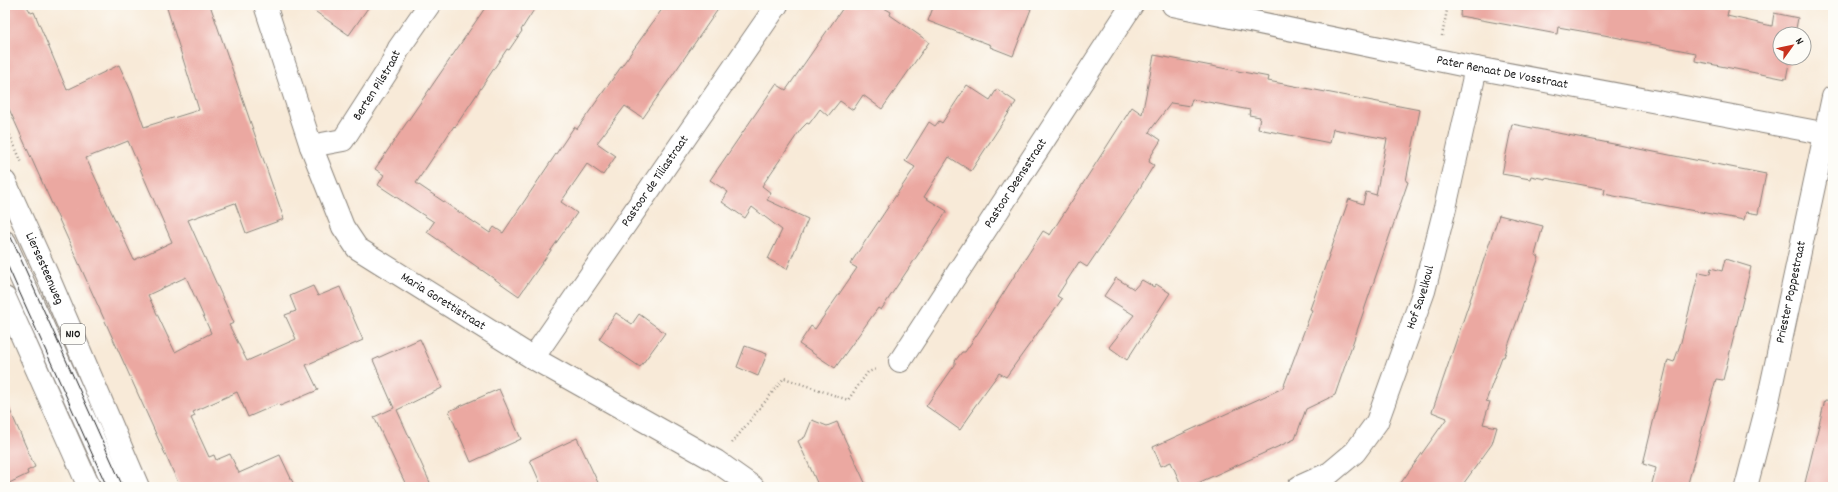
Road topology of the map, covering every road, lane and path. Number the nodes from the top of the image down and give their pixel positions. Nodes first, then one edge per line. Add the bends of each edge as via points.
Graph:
1 (265, 5) edge
2 (429, 5) edge
3 (777, 5) edge
4 (1132, 5) edge
5 (1173, 5) edge
6 (1448, 5) edge
7 (1438, 60) junction
8 (1476, 68) junction
9 (1833, 97) edge
10 (1829, 134) edge
11 (311, 146) junction
12 (5, 182) edge
13 (5, 242) edge
14 (5, 298) edge
15 (533, 358) junction
16 (900, 361) joint
17 (716, 461) junction
18 (89, 487) edge
19 (115, 487) edge
20 (138, 487) edge
21 (753, 487) edge
22 (1299, 487) edge
23 (1746, 487) edge

1 - 11 street, Maria Gorettistraat
2 - 11 street, Berten Pilstraat via 399,48 390,67 343,140
3 - 15 street, Pastoor de Tiliastraat
4 - 16 street, Pastoor Deensstraat
5 - 7 street, Pater Renaat De Vosstraat
6 - 7 path
7 - 8 street, Pater Renaat De Vosstraat
8 - 10 street, Pater Renaat De Vosstraat
8 - 22 street, Hof Savelkoul via 1446,208 1424,291 1377,422 1355,452 1330,473
9 - 10 street, Priester Poppestraat
10 - 23 street, Priester Poppestraat
11 - 15 street, Maria Gorettistraat via 343,227 357,248
12 - 20 street, Liersesteenweg / N10
13 - 19 street
14 - 18 street
15 - 17 street, Maria Gorettistraat
16 - 17 path via 868,372 848,400 784,378
17 - 21 street, Maria Gorettistraat

